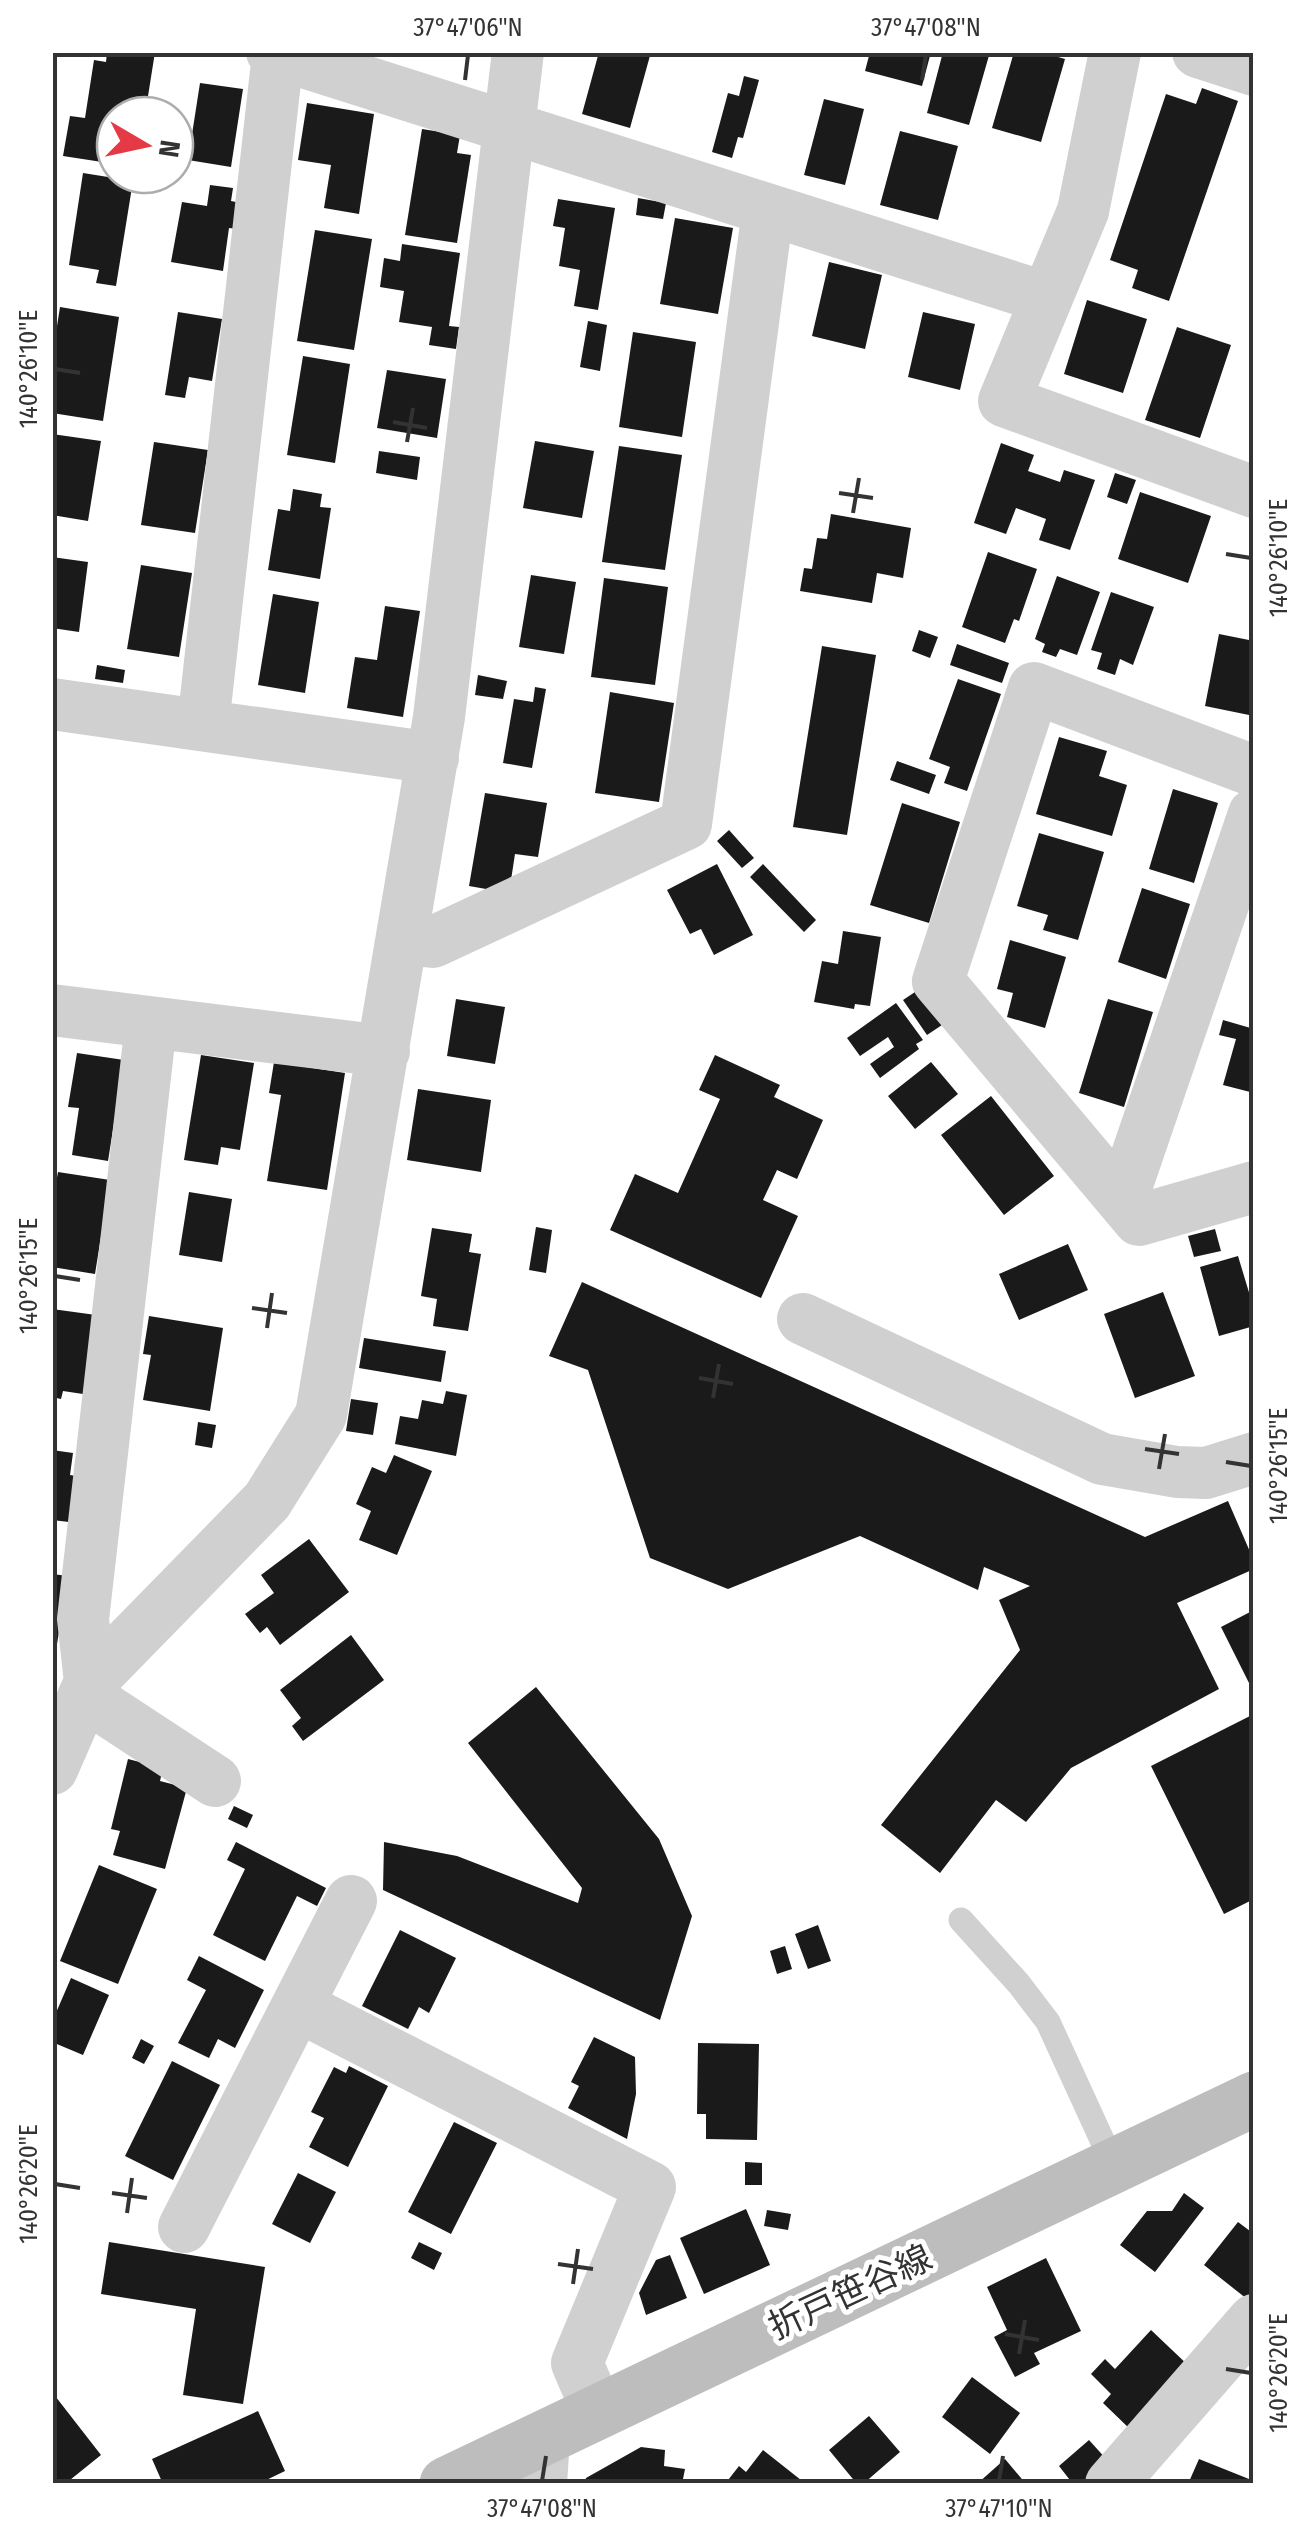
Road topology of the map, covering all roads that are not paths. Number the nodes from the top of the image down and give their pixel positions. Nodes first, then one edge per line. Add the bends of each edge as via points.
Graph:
1 (518, 52) edge
2 (1115, 52) edge
3 (275, 53) edge
4 (509, 129) junction
5 (768, 210) junction
6 (1047, 298) junction
7 (1254, 492) edge
8 (52, 704) edge
9 (202, 725) junction
10 (433, 758) junction
11 (1254, 770) edge
12 (1254, 814) edge
13 (402, 938) junction
14 (52, 1010) edge
15 (151, 1024) junction
16 (384, 1051) junction
17 (1254, 1186) edge
18 (1122, 1199) junction
19 (804, 1319) dead end
20 (1254, 1458) edge
21 (87, 1689) junction
22 (52, 1769) edge
23 (215, 1780) dead end
24 (350, 1902) dead end
25 (961, 1920) dead end
26 (298, 2006) junction
27 (1254, 2100) edge
28 (1114, 2166) junction
29 (184, 2226) dead end
30 (1254, 2320) edge
31 (598, 2412) junction
32 (542, 2460) edge
33 (447, 2484) edge
34 (1111, 2484) edge

1 - 4 street
2 - 6 street via 1083,211
3 - 4 street
3 - 9 street
4 - 5 street
4 - 10 street
5 - 6 street
5 - 13 street via 686,824 433,942
6 - 7 street via 1004,401
8 - 9 street
9 - 10 street
10 - 13 street
11 - 18 street via 1034,688 938,981
12 - 18 street
13 - 16 street
14 - 15 street
15 - 16 street
15 - 21 street via 83,1619
16 - 21 street via 321,1415 268,1501
17 - 18 street via 1138,1220
19 - 20 street via 1102,1459 1206,1473
21 - 22 street
21 - 23 street
24 - 26 street
25 - 28 lane via 1048,2022
26 - 29 street
26 - 31 street via 650,2186 577,2363
27 - 28 main road, 折戸笹谷線
28 - 31 main road, 折戸笹谷線
30 - 34 street
31 - 32 main road, 折戸笹谷線
32 - 33 main road, 折戸笹谷線

